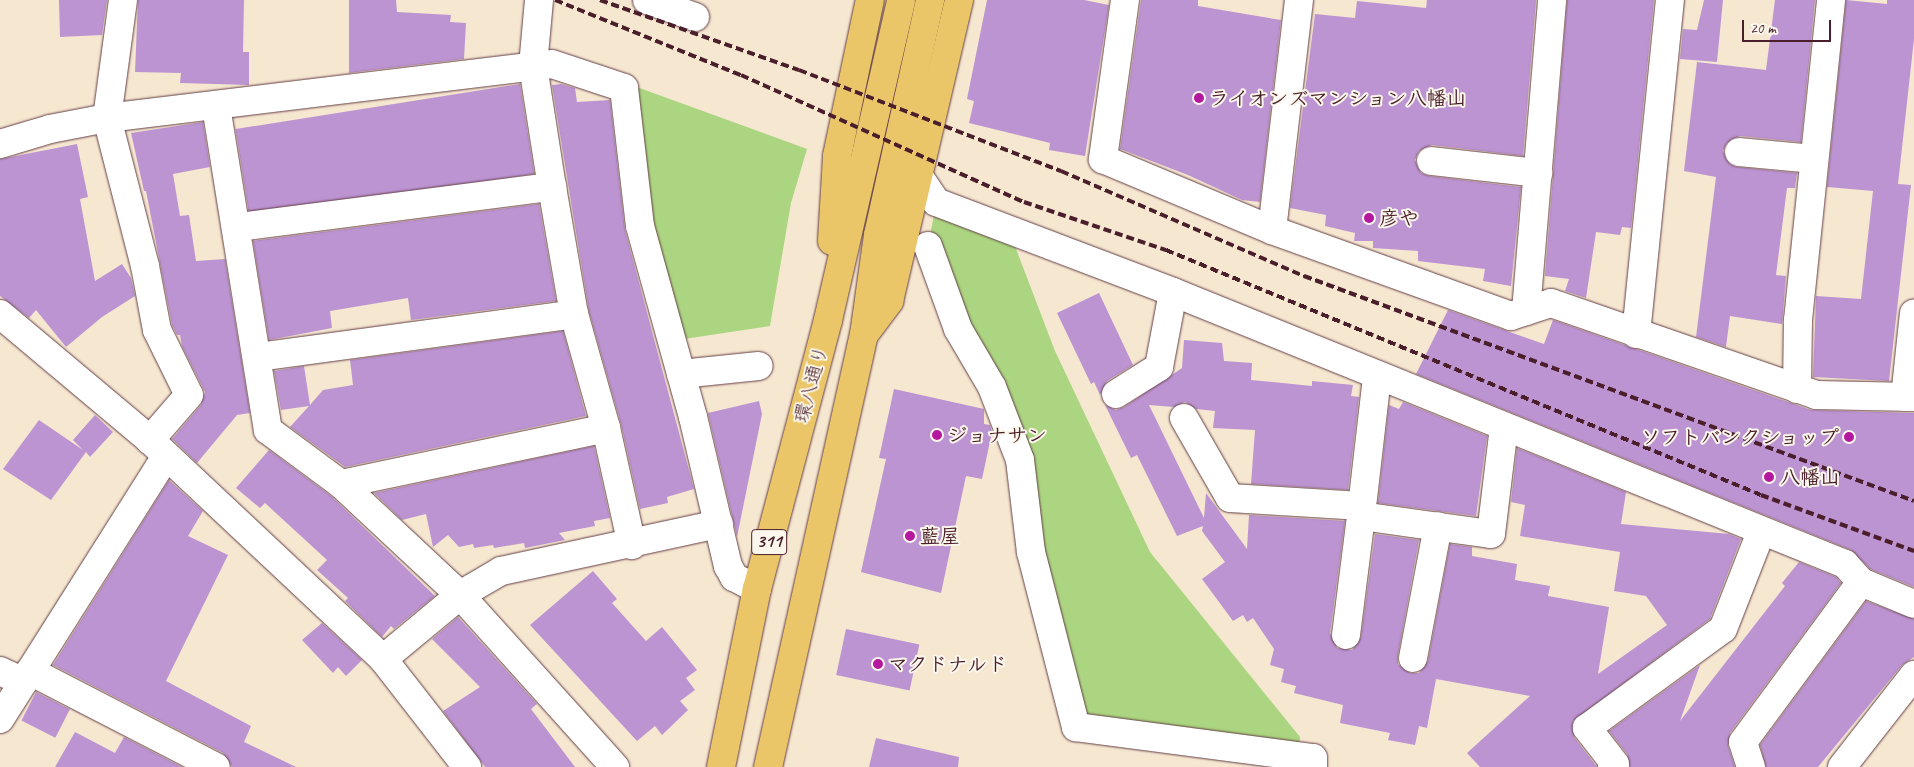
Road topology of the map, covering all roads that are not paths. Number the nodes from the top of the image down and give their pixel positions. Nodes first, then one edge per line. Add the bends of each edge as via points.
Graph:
1 (123, 0) edge
2 (538, 0) edge
3 (647, 0) edge
4 (870, 0) edge
5 (930, 0) edge
6 (959, 0) edge
7 (1125, 0) edge
8 (1299, 0) edge
9 (1552, 0) edge
10 (1670, 0) edge
11 (1831, 0) edge
12 (898, 11) edge
13 (695, 17) dead end
14 (533, 66) junction
15 (216, 106) junction
16 (107, 118) junction
17 (0, 144) edge
18 (1739, 152) dead end
19 (1814, 159) junction
20 (1431, 161) dead end
21 (1538, 172) junction
22 (920, 178) junction
23 (552, 187) junction
24 (238, 228) junction
25 (1272, 230) junction
26 (928, 246) dead end
27 (1172, 292) junction
28 (1526, 311) junction
29 (1914, 313) edge
30 (0, 314) edge
31 (574, 314) junction
32 (828, 320) junction
33 (1636, 334) junction
34 (864, 335) junction
35 (258, 357) junction
36 (760, 366) dead end
37 (681, 374) junction
38 (1377, 377) junction
39 (1797, 389) junction
40 (1116, 394) dead end
41 (1909, 397) edge
42 (1184, 418) dead end
43 (1504, 427) junction
44 (606, 428) junction
45 (157, 449) junction
46 (341, 484) junction
47 (1362, 511) junction
48 (719, 524) junction
49 (1438, 526) junction
50 (1761, 532) junction
51 (632, 545) junction
52 (1861, 582) junction
53 (757, 589) junction
54 (460, 595) junction
55 (1914, 604) edge
56 (1346, 635) dead end
57 (1413, 658) dead end
58 (384, 659) junction
59 (18, 675) edge
60 (1914, 675) edge
61 (0, 719) edge
62 (216, 767) edge
63 (467, 767) edge
64 (615, 767) edge
65 (721, 767) edge
66 (768, 767) edge
67 (1313, 767) edge
68 (1612, 767) edge
69 (1751, 767) edge
70 (1842, 767) edge

1 - 16 street
2 - 14 street
3 - 13 street
4 - 32 main road via 837,156
5 - 34 main road, 環八通り / 311 via 878,236
6 - 22 main road
7 - 25 street via 1103,159
8 - 25 street
9 - 21 street
10 - 33 street
11 - 19 street
12 - 32 main road, 環八通り / 311
14 - 15 street
14 - 23 street
14 - 37 street via 552,64 624,88 640,226
15 - 16 street
15 - 24 street
16 - 17 street via 50,129
16 - 45 street via 145,266 156,330 189,395
18 - 19 street
19 - 39 street via 1798,320
20 - 21 street
21 - 28 street
22 - 27 street via 936,202
22 - 34 main road via 889,300
23 - 24 street
23 - 31 street
24 - 35 street
25 - 28 street via 1511,316
26 - 67 street via 958,329 992,387 1020,460 1031,552 1076,727 1313,758
27 - 38 street
27 - 40 street via 1159,366
28 - 33 street via 1551,303
29 - 41 street
30 - 45 street
31 - 35 street
31 - 44 street
32 - 53 main road, 環八通り / 311
33 - 39 street
34 - 66 main road, 環八通り / 311
35 - 46 street via 268,430
36 - 37 street
37 - 48 street
38 - 43 street
38 - 47 street
39 - 41 street via 1816,395
42 - 47 street via 1230,498
43 - 49 street via 1491,534
43 - 50 street
44 - 46 street
44 - 51 street
45 - 58 street
45 - 59 street
46 - 54 street
47 - 49 street
47 - 56 street
48 - 51 street
48 - 53 street via 728,566 734,577
49 - 57 street
50 - 52 street via 1845,564
50 - 68 street via 1723,629 1587,728 1615,764
51 - 54 street via 501,572
52 - 55 street
52 - 69 street via 1743,742
53 - 65 main road, 環八通り / 311
54 - 58 street
54 - 64 street
58 - 63 street
59 - 61 street
59 - 62 street
60 - 70 street

